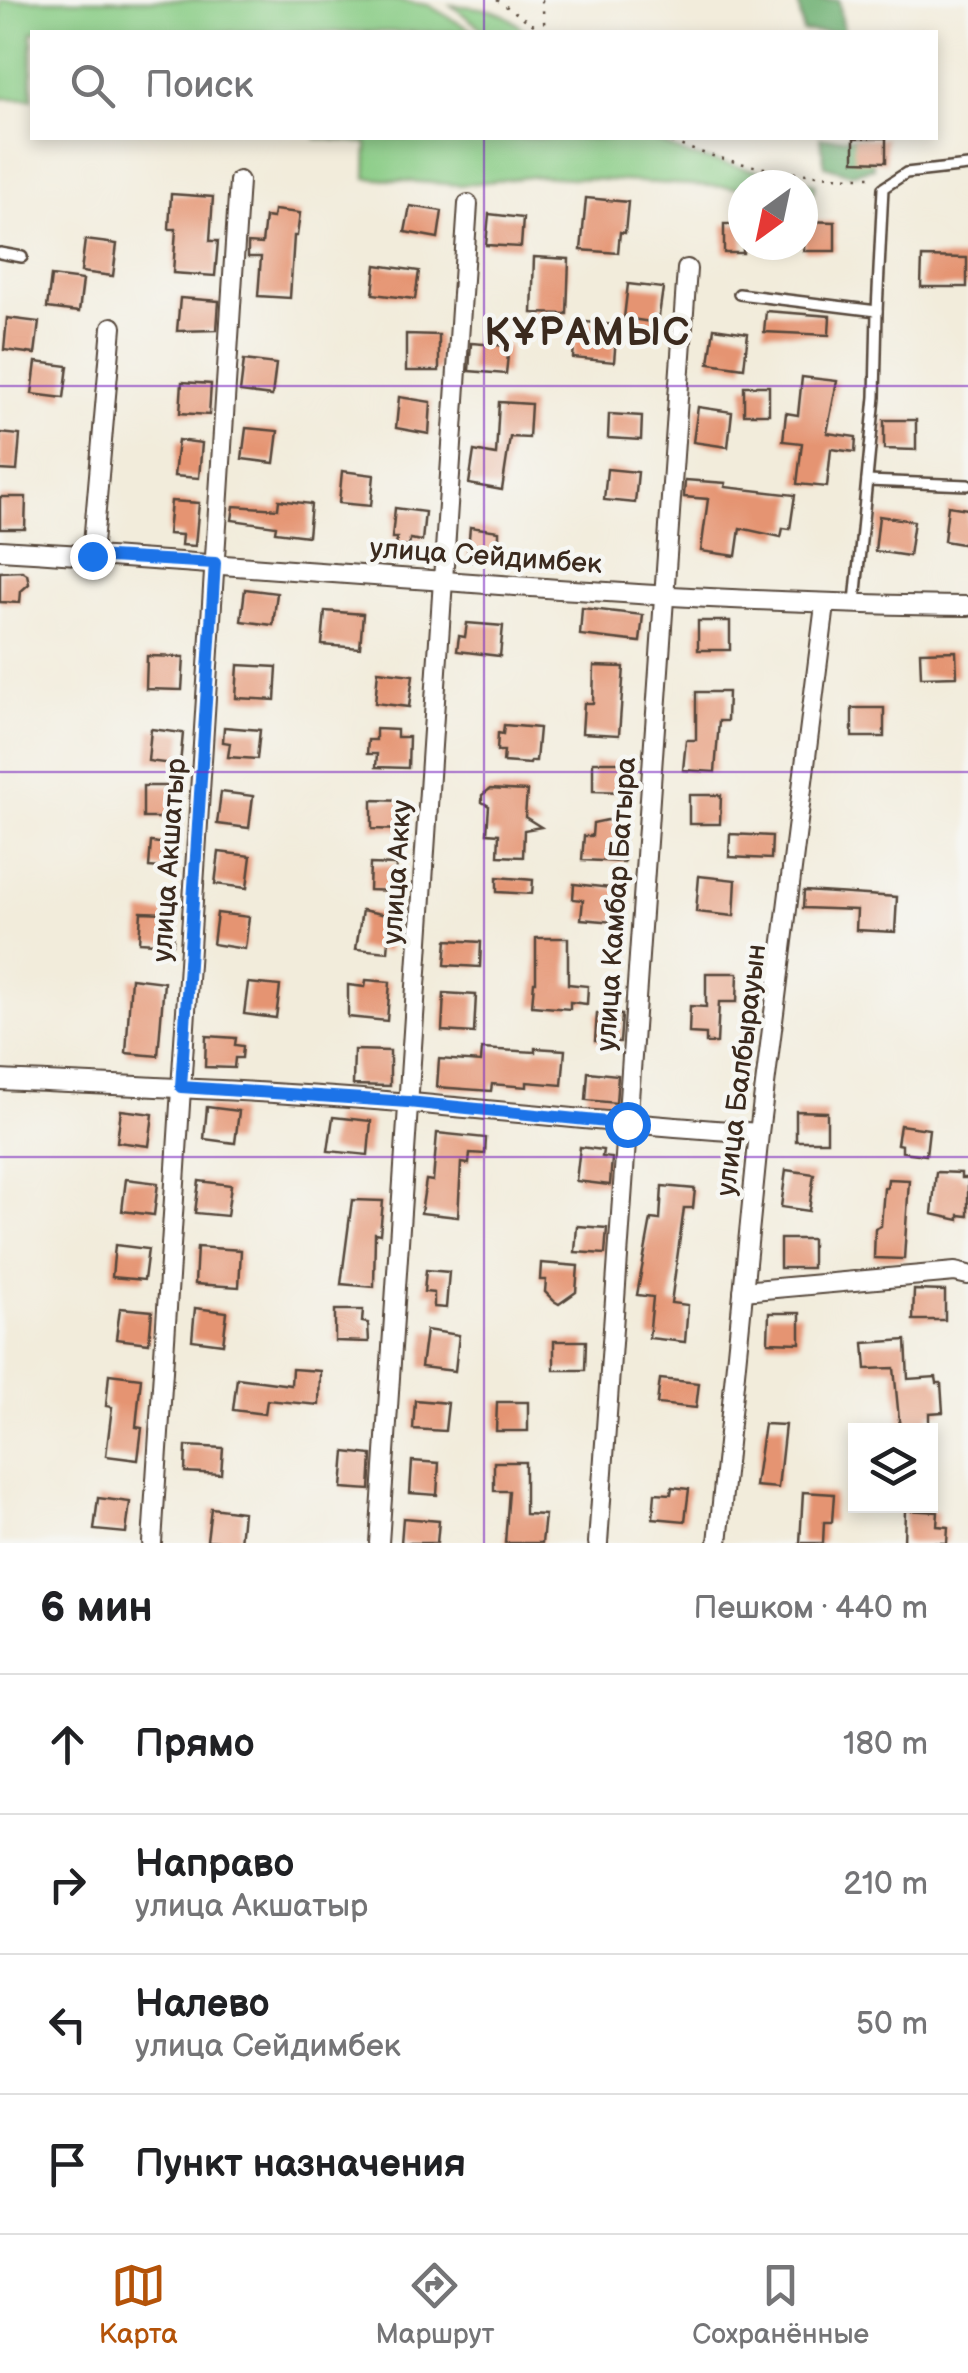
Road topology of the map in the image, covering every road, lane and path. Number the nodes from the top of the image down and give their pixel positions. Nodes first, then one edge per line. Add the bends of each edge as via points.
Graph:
1 (497, 0) edge
2 (542, 0) edge
3 (541, 30) edge
4 (544, 30) edge
5 (668, 140) edge
6 (968, 166) edge
7 (888, 177) dead end
8 (240, 182) dead end
9 (468, 204) dead end
10 (0, 254) edge
11 (22, 257) dead end
12 (687, 268) dead end
13 (739, 294) dead end
14 (876, 310) junction
15 (112, 327) dead end
16 (867, 480) junction
17 (968, 485) edge
18 (0, 550) edge
19 (92, 556) junction
20 (215, 563) junction
21 (443, 579) junction
22 (664, 597) junction
23 (825, 604) junction
24 (854, 605) junction
25 (968, 606) edge
26 (0, 1080) edge
27 (181, 1087) junction
28 (408, 1102) junction
29 (627, 1124) junction
30 (759, 1132) junction
31 (968, 1275) edge
32 (743, 1291) junction
33 (152, 1543) edge
34 (379, 1543) edge
35 (598, 1543) edge
36 (718, 1543) edge

1 - 3 path
2 - 4 path
5 - 7 path via 736,162 825,178
6 - 14 lane via 906,173 883,188
8 - 20 street, улица Акшатыр
9 - 21 street, улица Акку
10 - 11 lane
12 - 22 street, улица Камбар Батыра
13 - 14 lane
14 - 16 lane
15 - 19 street
16 - 17 lane
16 - 24 lane
18 - 19 street, улица Сейдимбек
19 - 20 street, улица Сейдимбек
20 - 21 street, улица Сейдимбек
20 - 27 street, улица Акшатыр
21 - 22 street, улица Сейдимбек
21 - 28 street, улица Акку
22 - 23 street, улица Сейдимбек
22 - 29 street, улица Камбар Батыра
23 - 24 street, улица Сейдимбек
23 - 30 street, улица Балбырауын
24 - 25 street, улица Сейдимбек
26 - 27 street
27 - 28 street
27 - 33 street, улица Акшатыр
28 - 29 street
28 - 34 street, улица Акку
29 - 30 street
29 - 35 street, улица Камбар Батыра
30 - 32 street, улица Балбырауын
31 - 32 street
32 - 36 street, улица Балбырауын

